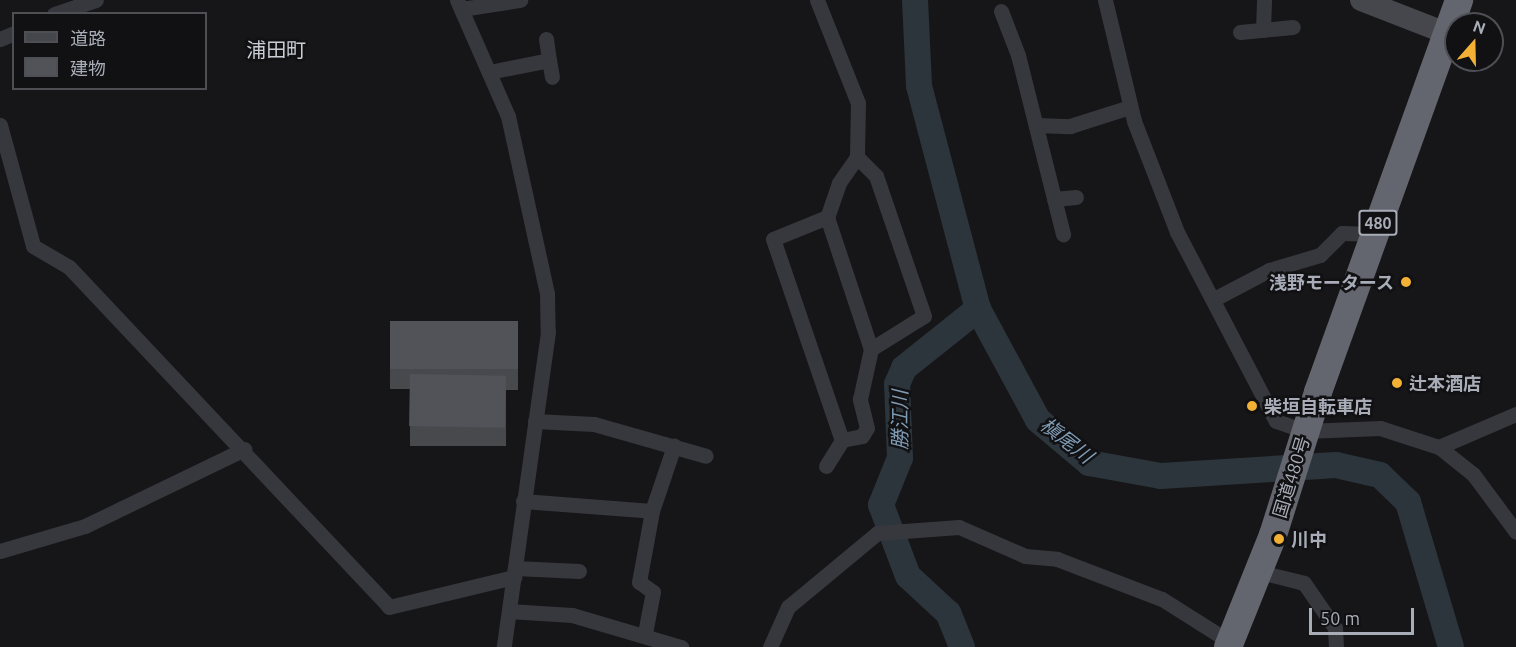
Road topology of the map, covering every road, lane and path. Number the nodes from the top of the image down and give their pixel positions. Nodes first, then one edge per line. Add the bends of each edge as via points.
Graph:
1 (96, 0) edge
2 (520, 0) edge
3 (817, 0) edge
4 (1105, 0) edge
5 (1264, 0) edge
6 (1361, 0) edge
7 (459, 4) edge
8 (1001, 11) dead end
9 (60, 12) edge
10 (1293, 27) dead end
11 (1263, 30) junction
12 (1240, 32) dead end
13 (1444, 32) edge
14 (546, 39) dead end
15 (1444, 39) edge
16 (549, 60) junction
17 (489, 72) junction
18 (552, 77) dead end
19 (1131, 107) junction
20 (0, 125) edge
21 (1036, 125) junction
22 (857, 157) junction
23 (1076, 197) dead end
24 (1054, 199) junction
25 (827, 217) junction
26 (1063, 234) dead end
27 (1374, 234) junction
28 (1216, 298) junction
29 (871, 349) junction
30 (1516, 414) edge
31 (535, 421) junction
32 (1302, 439) junction
33 (842, 440) junction
34 (674, 446) junction
35 (1438, 447) junction
36 (244, 449) junction
37 (706, 456) dead end
38 (826, 466) dead end
39 (523, 501) junction
40 (652, 511) junction
41 (1516, 532) edge
42 (0, 551) edge
43 (579, 571) dead end
44 (1260, 572) junction
45 (514, 573) junction
46 (509, 611) junction
47 (645, 633) junction
48 (1229, 645) edge
49 (504, 647) edge
50 (681, 647) edge
51 (770, 647) edge
52 (1336, 647) edge

1 - 9 street
2 - 7 street
3 - 22 street via 858,103
4 - 19 street
5 - 11 street
6 - 13 main road
7 - 17 street
8 - 21 street via 1001,28 1019,87
10 - 11 street
11 - 12 street
14 - 16 street
15 - 27 highway, 国道480号 / 480
16 - 17 street
16 - 18 street
17 - 31 street via 522,165 546,293 548,332
19 - 21 street via 1070,126
19 - 28 street via 1177,232
20 - 36 street via 33,246 69,267
21 - 24 street
22 - 25 street via 839,183
22 - 29 street via 876,176 924,316
23 - 24 street
24 - 26 street
25 - 29 street
25 - 33 street via 773,238
27 - 28 street via 1342,233 1320,255 1269,270
27 - 32 highway, 国道480号 / 480
28 - 32 street via 1253,383 1276,420
29 - 33 street via 860,399 867,428 862,436
30 - 35 street
31 - 34 street via 594,424
31 - 39 street
32 - 35 street via 1380,428
32 - 44 highway, 国道480号 / 480
33 - 38 street
34 - 37 street
34 - 40 street
35 - 41 street via 1473,474
36 - 42 street via 85,526
36 - 45 street via 389,607
39 - 40 street
39 - 45 street
40 - 47 street via 639,582 653,592
43 - 45 street
44 - 48 highway, 国道480号 / 480
44 - 52 street via 1304,583 1335,628
45 - 46 street
46 - 47 street via 544,610
46 - 49 street
47 - 50 street
48 - 51 street via 1162,600 1105,582 1057,559 1025,556 959,527 888,532 788,607

